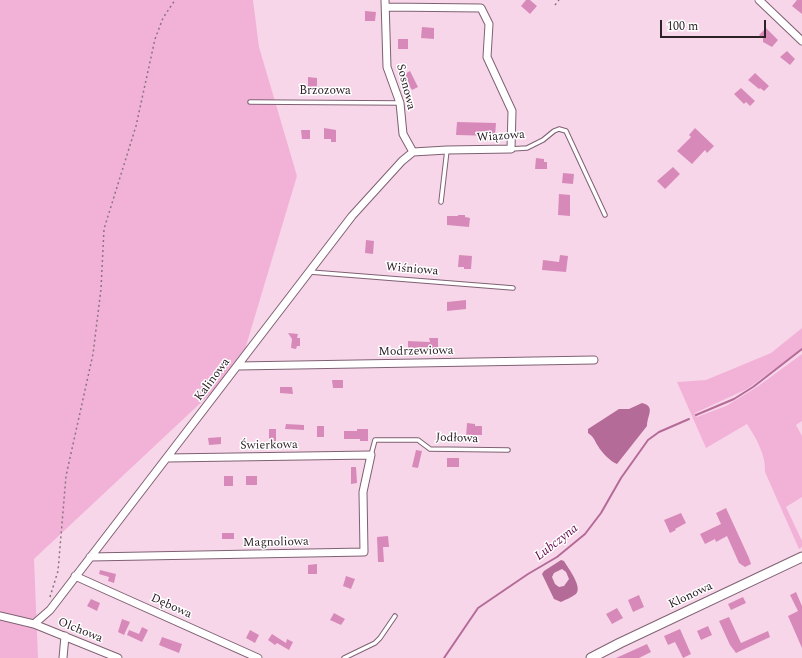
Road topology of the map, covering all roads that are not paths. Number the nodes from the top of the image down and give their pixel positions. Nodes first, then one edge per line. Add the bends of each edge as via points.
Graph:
1 (759, 0) edge
2 (385, 3) edge
3 (802, 41) edge
4 (250, 102) dead end
5 (400, 103) junction
6 (511, 149) junction
7 (447, 150) junction
8 (413, 152) junction
9 (441, 202) dead end
10 (605, 215) dead end
11 (310, 272) junction
12 (513, 288) dead end
13 (594, 360) dead end
14 (238, 366) junction
15 (508, 450) dead end
16 (371, 455) junction
17 (167, 458) junction
18 (802, 557) edge
19 (90, 558) junction
20 (75, 576) junction
21 (0, 616) edge
22 (395, 616) dead end
23 (34, 624) junction
24 (65, 636) junction
25 (63, 658) edge
26 (118, 658) edge
27 (258, 658) edge
28 (344, 658) edge
29 (591, 658) edge

1 - 3 street
2 - 5 street, Sosnowa via 387,67
2 - 6 street via 481,8 489,24 487,57 512,111
4 - 5 lane, Brzozowa
5 - 8 street, Sosnowa via 403,134
6 - 7 street, Wiązowa
6 - 10 lane, Wiązowa via 528,148 558,129 566,131
7 - 8 street, Wiązowa
7 - 9 lane
8 - 11 street, Kalinowa via 352,216
11 - 12 lane, Wiśniowa
11 - 14 street, Kalinowa
13 - 14 street, Modrzewiowa
14 - 17 street, Kalinowa
15 - 16 lane, Jodłowa via 430,449 418,440 375,440
16 - 17 street, Świerkowa
16 - 19 street, Magnoliowa via 363,492 364,552
17 - 19 street, Kalinowa
18 - 29 street, Klonowa
19 - 20 street, Kalinowa
20 - 23 street, Kalinowa via 50,610
20 - 27 street, Dębowa
21 - 23 street, Olchowa
22 - 28 lane via 375,643
23 - 24 street, Olchowa
24 - 25 street
24 - 26 street, Olchowa

